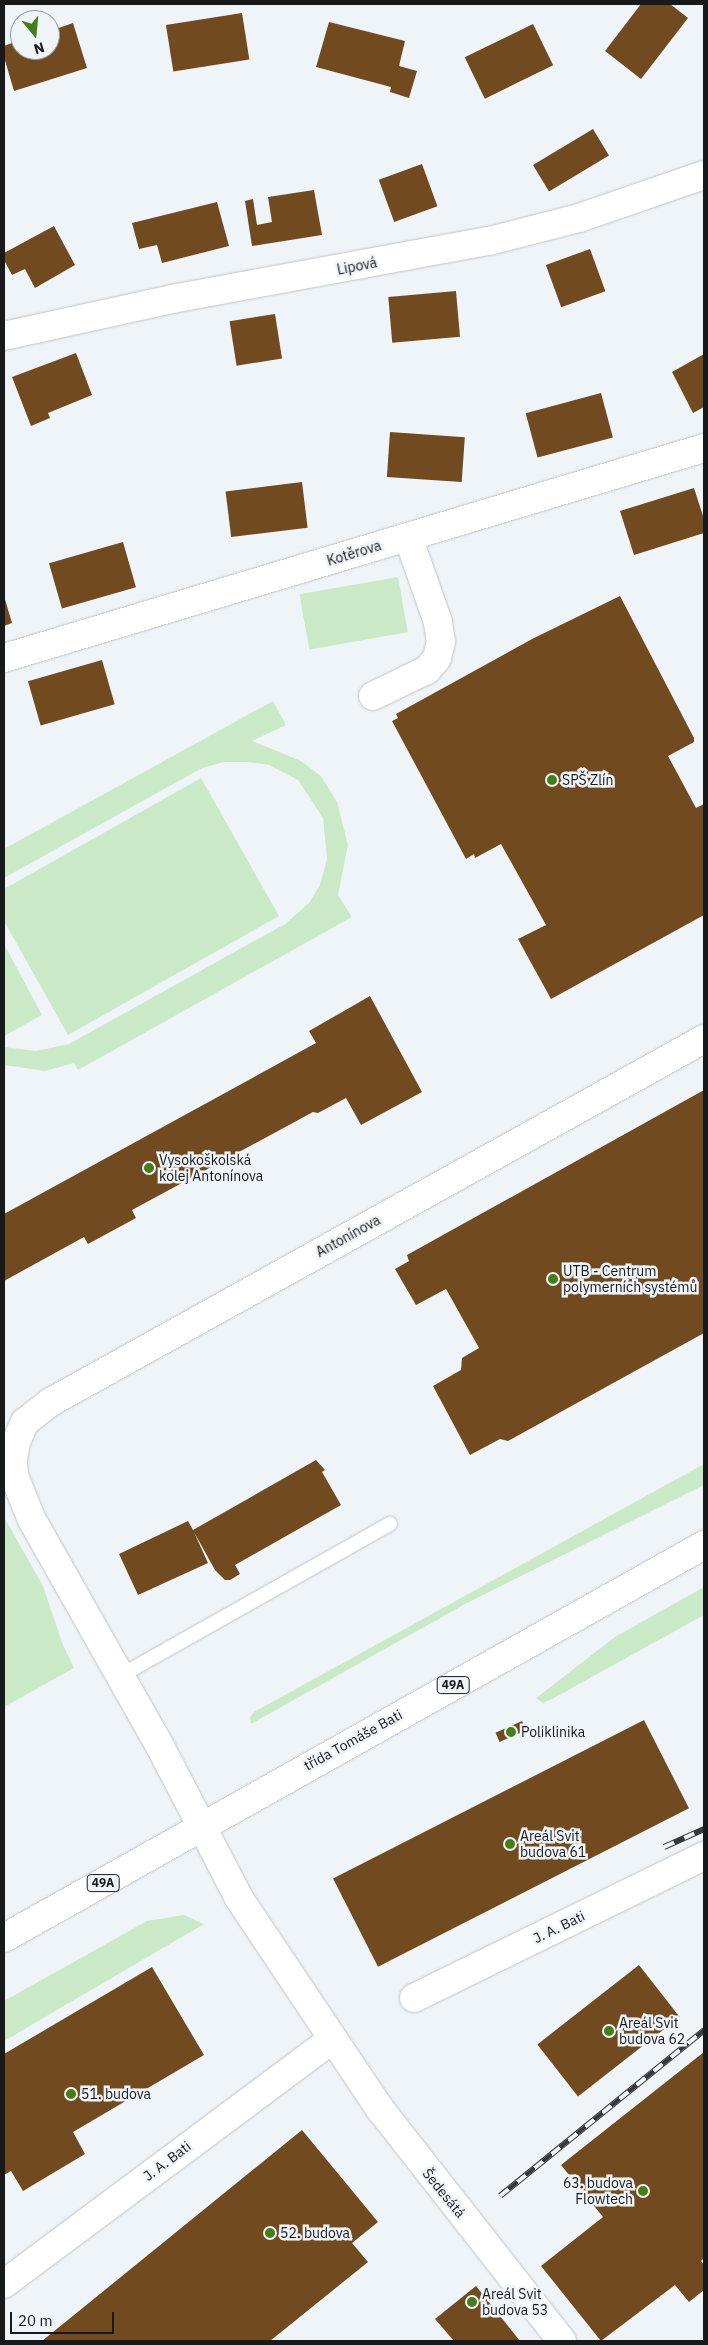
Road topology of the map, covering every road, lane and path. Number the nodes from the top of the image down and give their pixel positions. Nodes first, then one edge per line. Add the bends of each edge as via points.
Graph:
1 (704, 175) edge
2 (4, 336) edge
3 (704, 448) edge
4 (408, 536) junction
5 (4, 658) edge
6 (373, 696) dead end
7 (704, 1039) edge
8 (10, 1440) edge
9 (390, 1524) dead end
10 (704, 1544) edge
11 (120, 1676) junction
12 (202, 1826) junction
13 (704, 1856) edge
14 (4, 1938) edge
15 (414, 1998) dead end
16 (331, 2040) junction
17 (4, 2284) edge
18 (562, 2341) edge

1 - 2 street, Lipová via 579,218 489,241 172,299
3 - 4 street, Kotěrova
4 - 5 street, Kotěrova
4 - 6 street via 438,622 441,642 437,658 427,670
7 - 8 street, Antonínova via 51,1402 25,1422
8 - 11 street, Šedesátá via 14,1476 22,1501
9 - 11 lane
10 - 12 street, třída Tomáše Bati / 49A
11 - 12 street, Šedesátá
12 - 14 street, třída Tomáše Bati / 49A
12 - 16 street, Šedesátá via 239,1898
13 - 15 street, J. A. Bati
16 - 17 street, J. A. Bati
16 - 18 street, Šedesátá via 420,2163

